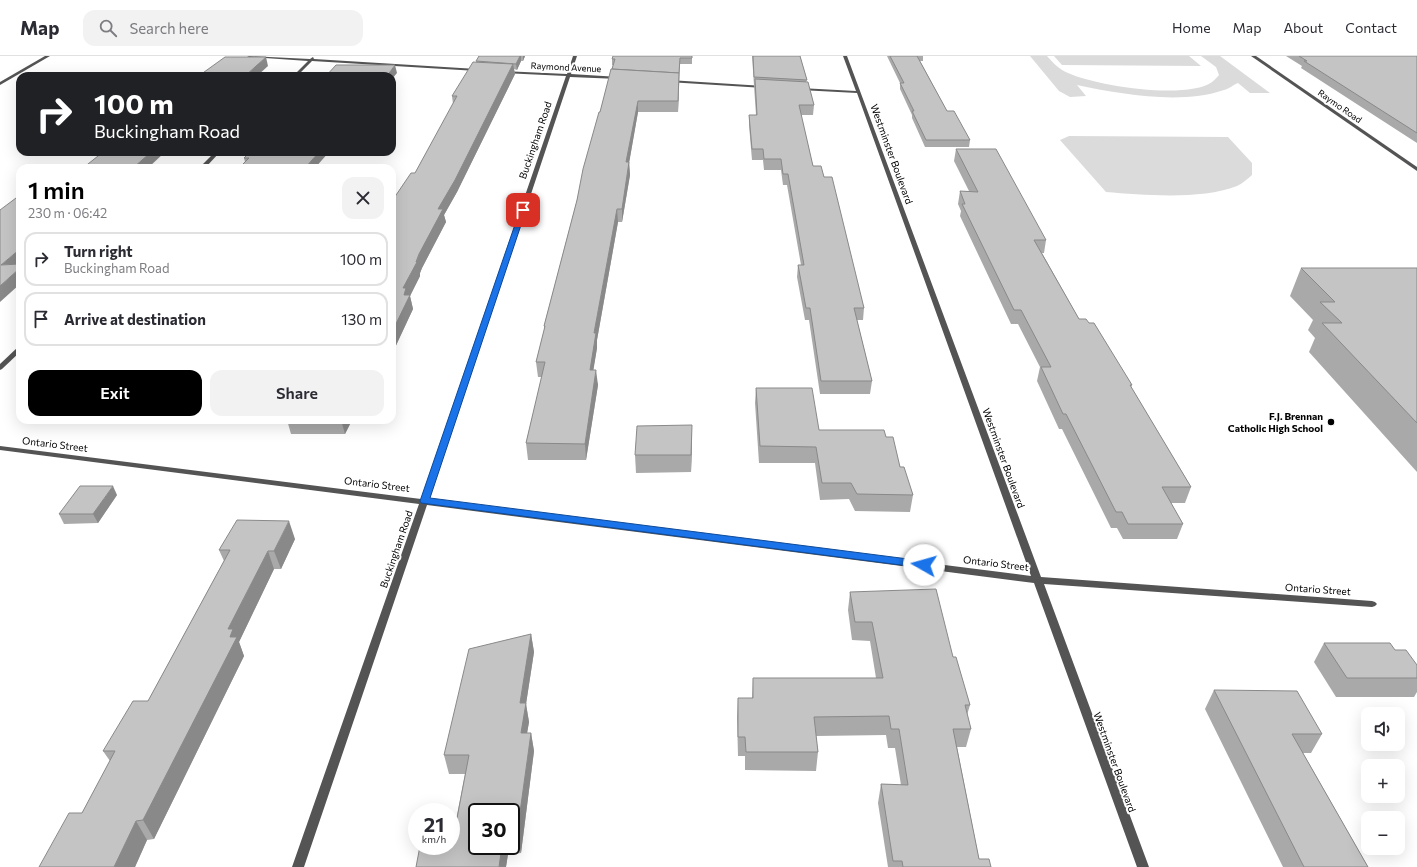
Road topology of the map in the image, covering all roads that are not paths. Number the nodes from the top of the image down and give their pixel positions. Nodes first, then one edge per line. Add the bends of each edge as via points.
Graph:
1 (48, 56) edge
2 (249, 56) edge
3 (315, 56) edge
4 (575, 56) edge
5 (845, 56) edge
6 (1253, 56) edge
7 (311, 60) junction
8 (483, 70) edge
9 (499, 71) edge
10 (21, 72) edge
11 (299, 72) edge
12 (16, 75) edge
13 (569, 75) junction
14 (626, 79) edge
15 (665, 81) edge
16 (0, 84) edge
17 (767, 87) edge
18 (798, 89) edge
19 (858, 92) junction
20 (214, 156) edge
21 (206, 164) edge
22 (1417, 169) edge
23 (16, 352) edge
24 (0, 368) edge
25 (0, 448) edge
26 (424, 501) junction
27 (1038, 580) junction
28 (1372, 604) dead end
29 (298, 867) edge
30 (1143, 867) edge

1 - 10 street
2 - 7 street
3 - 7 street
4 - 13 street, Buckingham Road
5 - 19 street, Westminster Boulevard
6 - 22 street, Raymo Road
7 - 8 street
7 - 11 street
9 - 13 street, Raymond Avenue
12 - 16 street
13 - 14 street, Raymond Avenue
13 - 26 street, Buckingham Road
15 - 17 street
18 - 19 street
19 - 27 street, Westminster Boulevard
20 - 21 street
23 - 24 street
25 - 26 street, Ontario Street
26 - 27 street, Ontario Street
26 - 29 street, Buckingham Road
27 - 28 street, Ontario Street
27 - 30 street, Westminster Boulevard

